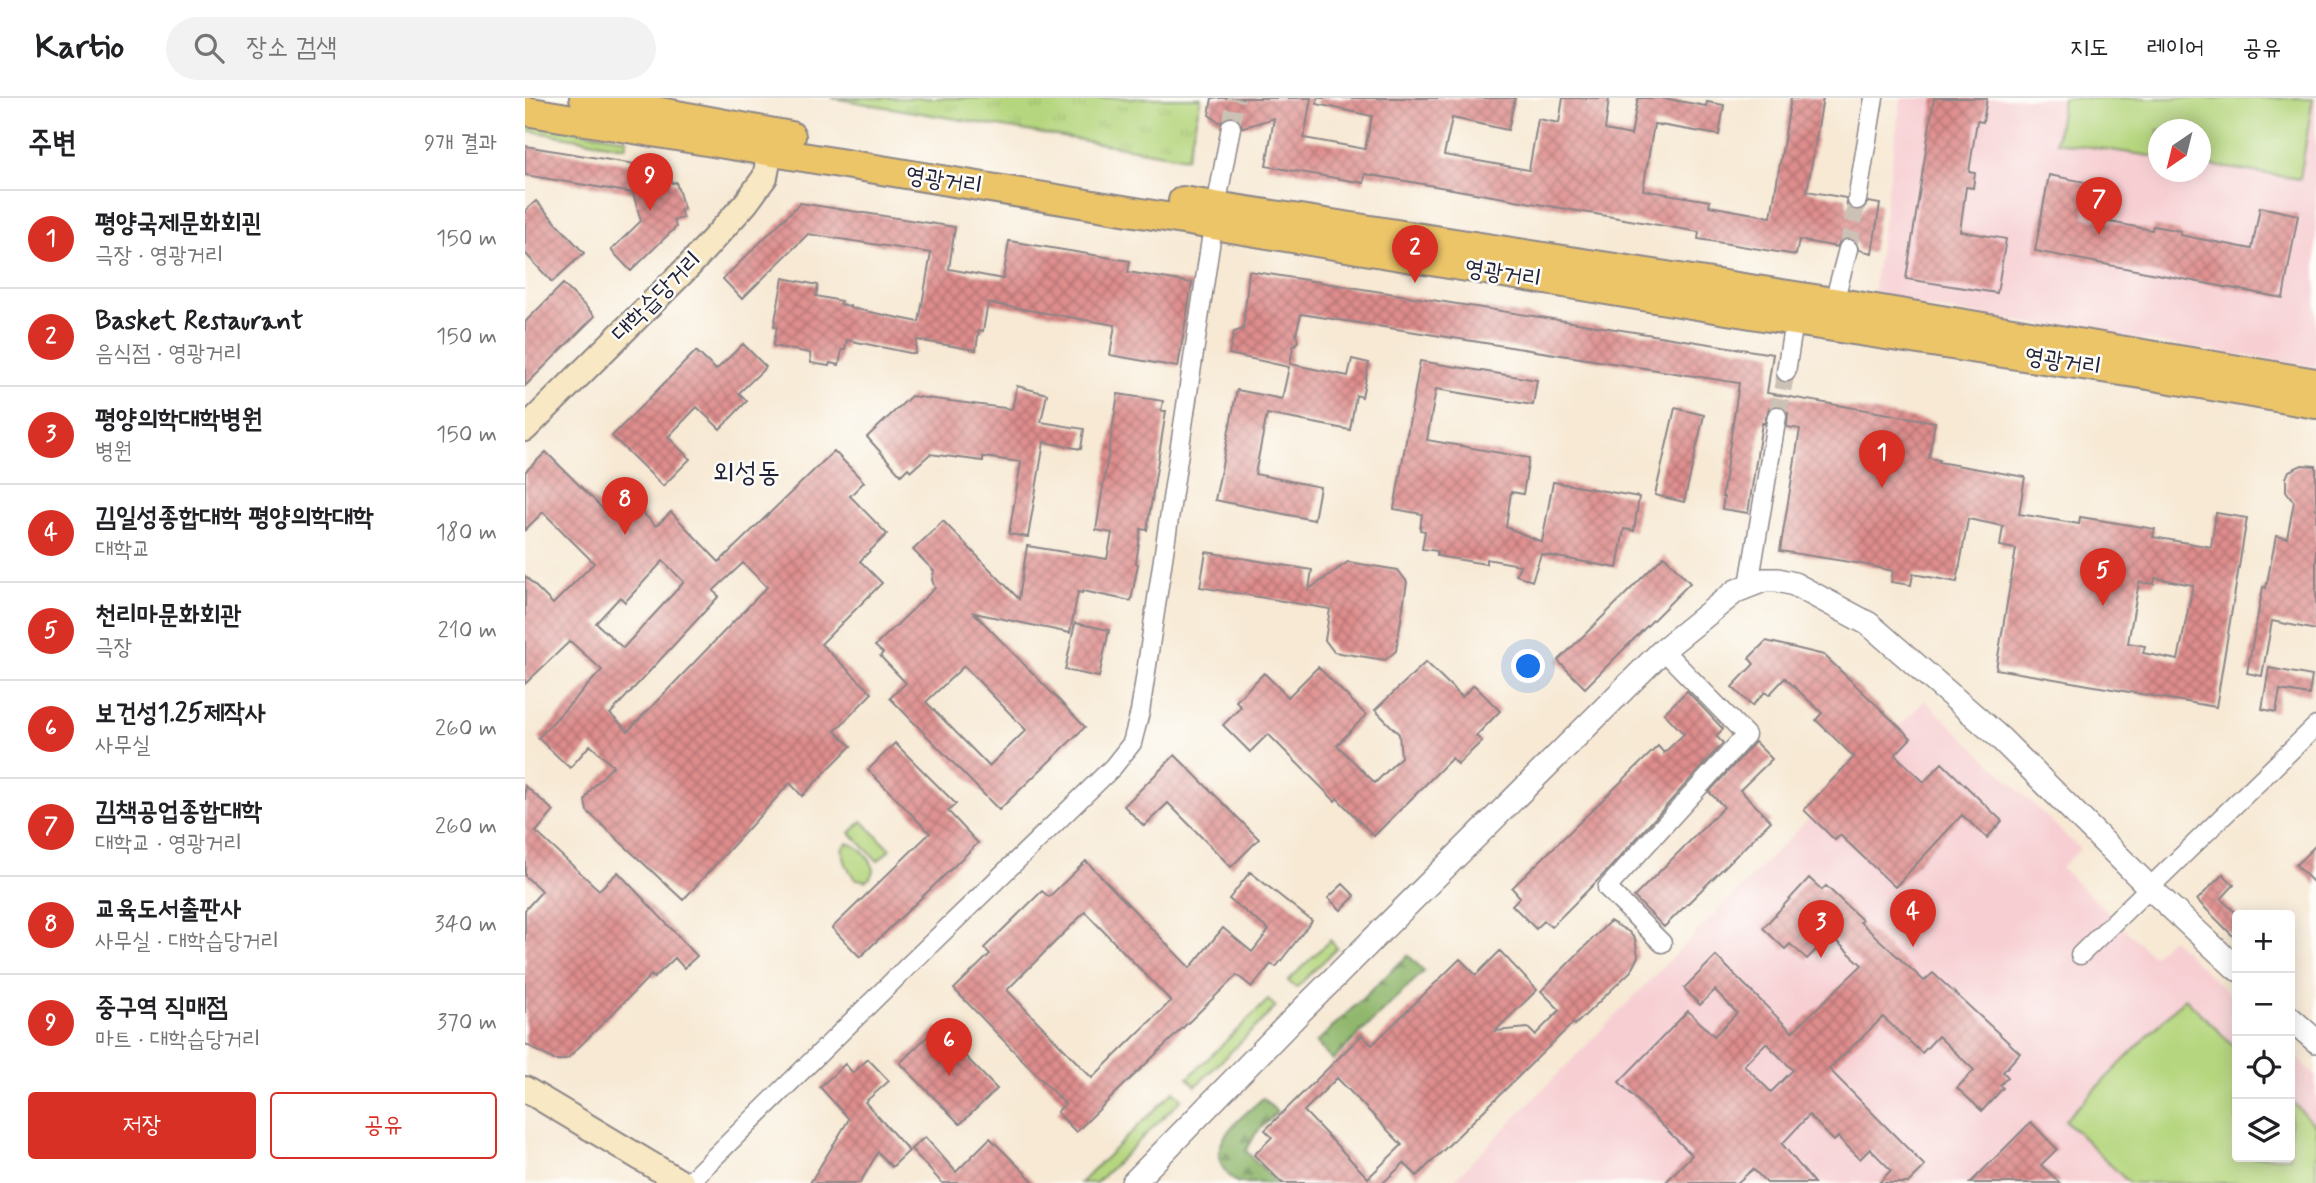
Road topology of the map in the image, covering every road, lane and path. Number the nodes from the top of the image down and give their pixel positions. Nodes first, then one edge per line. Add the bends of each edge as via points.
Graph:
1 (584, 98) edge
2 (1874, 98) edge
3 (525, 111) edge
4 (1231, 127) tunnel mouth
5 (769, 152) junction
6 (1857, 200) tunnel mouth
7 (1214, 216) junction
8 (1848, 249) tunnel mouth
9 (1834, 302) junction
10 (1794, 321) junction
11 (1786, 372) tunnel mouth
12 (2316, 383) edge
13 (2316, 404) edge
14 (1777, 416) tunnel mouth
15 (525, 429) edge
16 (1749, 584) junction
17 (1663, 650) junction
18 (2316, 726) edge
19 (2149, 887) junction
20 (1662, 943) dead end
21 (2080, 956) dead end
22 (2232, 965) edge
23 (2295, 1022) edge
24 (2316, 1041) edge
25 (525, 1089) edge
26 (682, 1183) edge
27 (688, 1183) edge
28 (1133, 1183) edge

1 - 7 main road, 영광거리
2 - 6 street
3 - 5 main road, 영광거리
4 - 7 street
5 - 7 main road, 영광거리
5 - 15 main road, 대학습당거리 via 765,177 746,204
7 - 9 main road, 영광거리
7 - 10 main road, 영광거리
7 - 27 street via 1132,743 1113,767
8 - 9 street
9 - 12 main road, 영광거리
10 - 11 street
10 - 13 main road, 영광거리
14 - 16 street
16 - 17 street via 1720,601
16 - 19 street via 1779,580 1794,584 1869,624 2000,738
17 - 20 street via 1746,735 1607,888
17 - 28 street
18 - 19 street
19 - 21 street
19 - 22 street
23 - 24 street
25 - 26 main road

